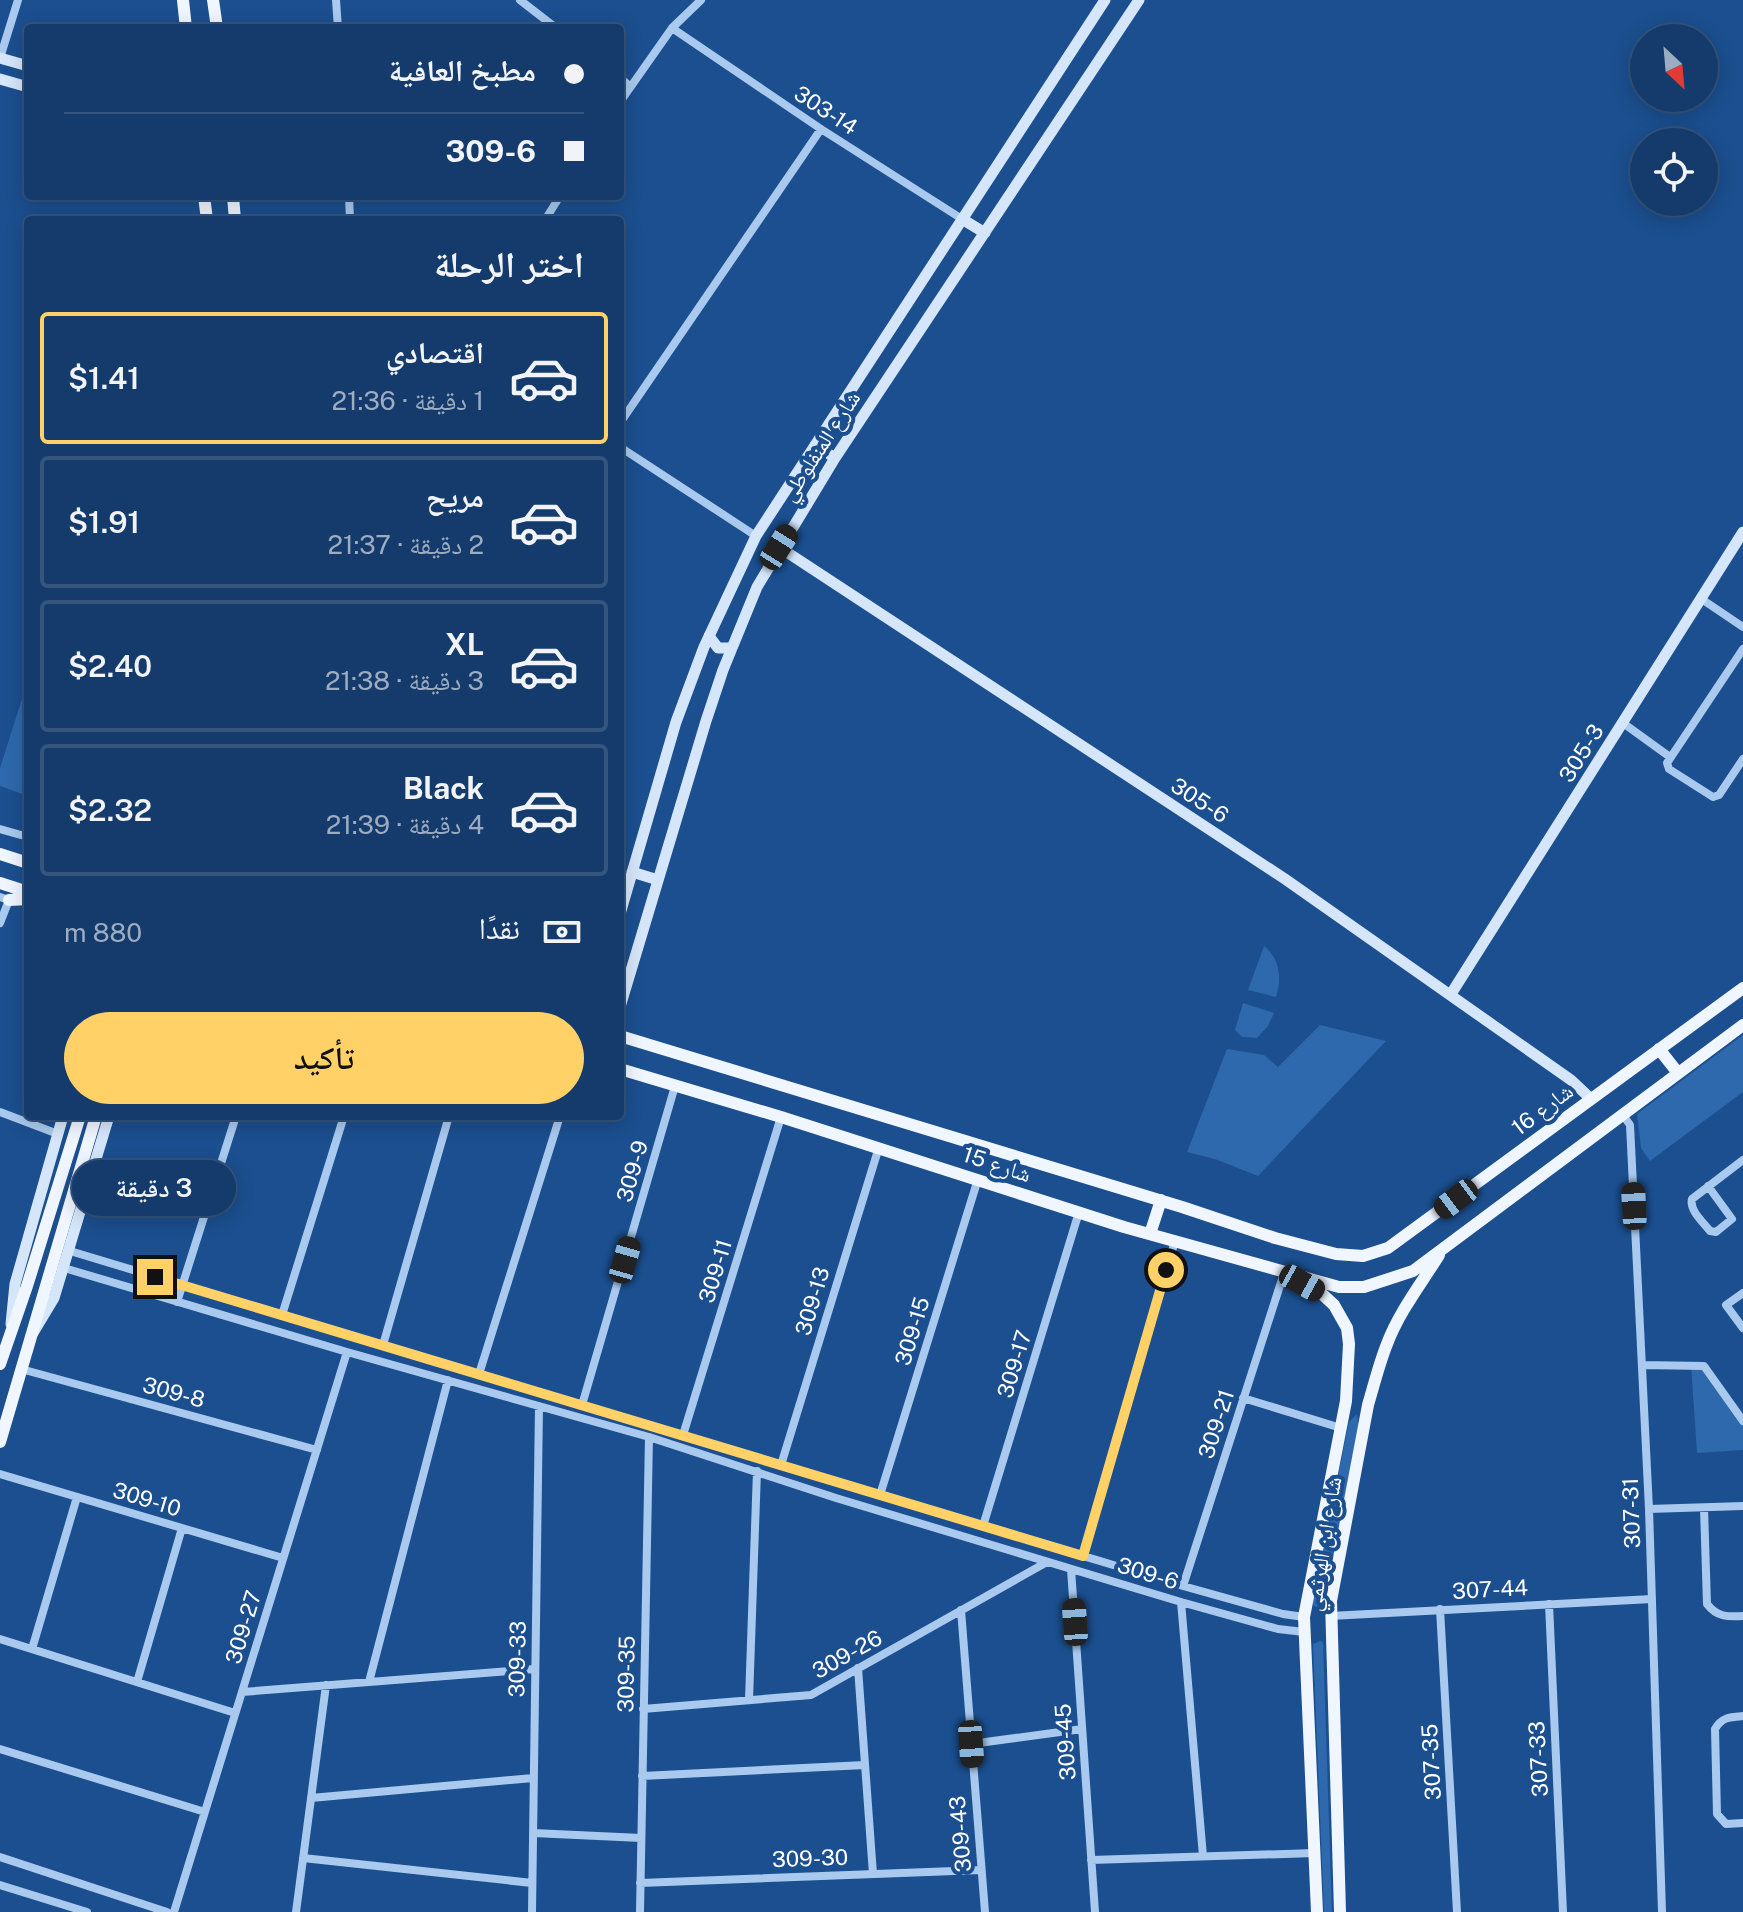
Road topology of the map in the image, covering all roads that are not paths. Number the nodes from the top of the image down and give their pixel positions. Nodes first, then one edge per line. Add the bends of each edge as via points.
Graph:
1 (18, 0) edge
2 (183, 0) edge
3 (213, 0) edge
4 (336, 0) edge
5 (520, 0) edge
6 (701, 0) edge
7 (1105, 0) edge
8 (1139, 0) edge
9 (186, 24) edge
10 (216, 24) edge
11 (338, 24) edge
12 (551, 24) edge
13 (672, 28) junction
14 (0, 58) edge
15 (24, 65) edge
16 (0, 80) edge
17 (624, 81) edge
18 (24, 86) edge
19 (630, 86) junction
20 (624, 96) edge
21 (821, 129) junction
22 (962, 219) junction
23 (985, 233) junction
24 (624, 417) edge
25 (815, 445) junction
26 (624, 450) edge
27 (835, 458) junction
28 (1743, 532) edge
29 (756, 536) junction
30 (779, 547) junction
31 (1700, 598) junction
32 (1743, 627) edge
33 (709, 636) junction
34 (732, 648) junction
35 (1743, 649) edge
36 (698, 662) junction
37 (723, 670) junction
38 (1623, 723) junction
39 (1670, 757) junction
40 (1743, 759) edge
41 (0, 829) edge
42 (24, 836) edge
43 (0, 854) edge
44 (24, 862) edge
45 (632, 872) junction
46 (658, 880) junction
47 (0, 883) edge
48 (24, 891) edge
49 (4, 898) edge
50 (24, 899) edge
51 (624, 900) edge
52 (0, 923) edge
53 (1743, 988) edge
54 (624, 994) edge
55 (1451, 994) junction
56 (1743, 1025) edge
57 (624, 1037) edge
58 (1659, 1049) junction
59 (624, 1070) edge
60 (1678, 1073) junction
61 (675, 1086) junction
62 (1590, 1098) junction
63 (0, 1112) edge
64 (1623, 1115) junction
65 (781, 1117) junction
66 (62, 1120) edge
67 (79, 1120) edge
68 (95, 1120) edge
69 (108, 1120) edge
70 (235, 1120) edge
71 (343, 1120) edge
72 (448, 1120) edge
73 (559, 1120) edge
74 (58, 1134) junction
75 (879, 1147) junction
76 (1743, 1160) edge
77 (978, 1179) junction
78 (1708, 1186) junction
79 (1161, 1200) junction
80 (1079, 1212) junction
81 (1150, 1234) junction
82 (1175, 1241) junction
83 (1443, 1249) junction
84 (70, 1251) junction
85 (1363, 1256) joint
86 (64, 1268) junction
87 (1284, 1273) junction
88 (183, 1285) junction
89 (1743, 1293) edge
90 (177, 1302) junction
91 (282, 1315) junction
92 (297, 1319) junction
93 (1743, 1328) edge
94 (11, 1330) junction
95 (292, 1336) junction
96 (31, 1337) junction
97 (383, 1345) junction
98 (347, 1352) junction
99 (0, 1364) edge
100 (1642, 1365) junction
101 (21, 1369) junction
102 (462, 1369) junction
103 (479, 1374) junction
104 (448, 1380) junction
105 (459, 1383) junction
106 (1243, 1398) junction
107 (1346, 1401) junction
108 (582, 1405) junction
109 (1368, 1405) junction
110 (539, 1406) junction
111 (1743, 1421) edge
112 (1341, 1428) junction
113 (683, 1435) junction
114 (649, 1437) junction
115 (0, 1442) edge
116 (317, 1450) junction
117 (781, 1465) junction
118 (757, 1471) junction
119 (0, 1474) edge
120 (841, 1483) junction
121 (880, 1495) junction
122 (77, 1497) junction
123 (836, 1498) junction
124 (1326, 1501) junction
125 (1349, 1506) junction
126 (1743, 1506) edge
127 (1704, 1508) junction
128 (1649, 1509) junction
129 (983, 1526) junction
130 (182, 1528) junction
131 (1083, 1556) junction
132 (283, 1558) junction
133 (1047, 1562) junction
134 (1119, 1567) junction
135 (1071, 1569) junction
136 (1115, 1582) junction
137 (1183, 1586) junction
138 (1652, 1599) junction
139 (1181, 1602) junction
140 (1549, 1604) junction
141 (1440, 1609) junction
142 (961, 1610) junction
143 (1330, 1616) junction
144 (1743, 1616) edge
145 (1304, 1617) junction
146 (1330, 1631) junction
147 (1304, 1632) junction
148 (0, 1639) edge
149 (32, 1649) junction
150 (858, 1668) junction
151 (535, 1669) junction
152 (137, 1682) junction
153 (369, 1682) junction
154 (326, 1685) junction
155 (242, 1692) junction
156 (749, 1700) junction
157 (643, 1709) junction
158 (235, 1713) junction
159 (1743, 1716) edge
160 (1082, 1729) junction
161 (971, 1744) junction
162 (0, 1749) edge
163 (865, 1765) junction
164 (642, 1776) junction
165 (533, 1778) junction
166 (311, 1798) junction
167 (205, 1812) junction
168 (1743, 1823) edge
169 (533, 1833) junction
170 (641, 1838) junction
171 (1314, 1853) junction
172 (1203, 1856) junction
173 (0, 1857) edge
174 (303, 1858) junction
175 (1091, 1860) junction
176 (981, 1870) junction
177 (873, 1874) junction
178 (532, 1883) junction
179 (640, 1883) junction
180 (0, 1886) edge
181 (87, 1912) edge
182 (167, 1912) edge
183 (174, 1912) edge
184 (296, 1912) edge
185 (532, 1912) edge
186 (640, 1912) edge
187 (985, 1912) edge
188 (1095, 1912) edge
189 (1317, 1912) edge
190 (1340, 1912) edge
191 (1457, 1912) edge
192 (1563, 1912) edge
193 (1662, 1912) edge

1 - 14 street
2 - 9 main road
3 - 10 main road
4 - 11 street
5 - 12 street
6 - 13 street
7 - 22 street, شارع المنفلوطي
8 - 23 street, شارع المنفلوطي
13 - 19 street
13 - 21 street, 303-14
14 - 15 street
16 - 18 street
17 - 19 street
19 - 20 street
21 - 22 street, 303-14
21 - 24 street
22 - 23 street
22 - 25 street, شارع المنفلوطي
23 - 27 street, شارع المنفلوطي
25 - 27 street
25 - 29 street, شارع المنفلوطي
26 - 29 street
27 - 30 street, شارع المنفلوطي
28 - 31 street, 305-3
29 - 33 street, شارع المنفلوطي
30 - 34 street, شارع المنفلوطي
30 - 55 street, 305-6
31 - 32 street
31 - 38 street, 305-3
33 - 34 street via 718,648
33 - 36 street, شارع المنفلوطي
34 - 37 street, شارع المنفلوطي
35 - 39 street
36 - 37 street via 713,660
36 - 45 street, شارع المنفلوطي
37 - 46 street, شارع المنفلوطي
38 - 39 street
38 - 55 street, 305-3
39 - 40 street via 1669,769 1711,797 1719,795
41 - 42 street
43 - 44 main road
45 - 46 street
45 - 51 street, شارع المنفلوطي
46 - 54 street, شارع المنفلوطي
47 - 48 main road
49 - 50 main road
49 - 52 street
53 - 58 main road, شارع 16
55 - 62 street, 305-6
56 - 60 main road
57 - 79 main road, شارع 15
58 - 60 main road
58 - 62 main road, شارع 16
59 - 61 main road, شارع 15
60 - 64 main road
61 - 65 main road, شارع 15
61 - 108 street, 309-9
62 - 85 main road, شارع 16 via 1388,1248
63 - 74 street
64 - 83 main road
64 - 100 street, 307-31 via 1630,1125
65 - 75 main road, شارع 15
65 - 113 street, 309-11
66 - 74 street
67 - 94 main road
68 - 96 main road
69 - 84 street
70 - 88 street
71 - 91 street
72 - 97 street
73 - 103 street
74 - 94 street via 15,1284
75 - 77 main road, شارع 15
75 - 117 street, 309-13
76 - 78 street
77 - 80 main road, شارع 15
77 - 121 street, 309-15
78 - 78 street via 1690,1203 1716,1232 1732,1219
79 - 81 main road
79 - 85 main road, شارع 15 via 1275,1238
80 - 81 main road, شارع 15
80 - 129 street, 309-17
81 - 82 main road, شارع 15
82 - 87 main road, شارع 15
82 - 131 street
83 - 87 main road, شارع 15 via 1413,1271 1364,1287 1339,1287
83 - 109 main road, شارع ابن الهرثمي via 1387,1342
84 - 86 street
84 - 88 street, 309-6
86 - 90 street, 309-6
86 - 96 street via 45,1317
87 - 106 street, 309-21
87 - 107 main road, شارع ابن الهرثمي via 1321,1293 1342,1316 1349,1344
88 - 90 street
88 - 91 street, 309-6
89 - 93 street via 1726,1305
90 - 95 street, 309-6
91 - 92 street, 309-6
92 - 95 street
92 - 97 street, 309-6
94 - 99 main road
95 - 98 street, 309-6
96 - 101 main road
97 - 102 street, 309-6
98 - 104 street, 309-6
98 - 116 street, 309-27
100 - 111 street via 1704,1366
100 - 128 street, 307-31
101 - 115 main road
101 - 116 street, 309-8
102 - 103 street, 309-6
102 - 105 street
103 - 108 street, 309-6
104 - 105 street, 309-6
104 - 153 street
105 - 110 street, 309-6
106 - 112 street
106 - 137 street, 309-21
107 - 109 main road
107 - 112 main road, شارع ابن الهرثمي
108 - 113 street, 309-6
109 - 125 main road, شارع ابن الهرثمي
110 - 114 street, 309-6
110 - 151 street, 309-33
112 - 124 main road, شارع ابن الهرثمي
113 - 117 street, 309-6
114 - 118 street, 309-6
114 - 157 street, 309-35
116 - 132 street, 309-27
117 - 120 street, 309-6
118 - 123 street, 309-6
118 - 156 street
119 - 122 street, 309-10
120 - 121 street, 309-6
120 - 123 street
121 - 129 street, 309-6
122 - 130 street, 309-10
122 - 149 street
123 - 133 street, 309-6
124 - 125 main road
124 - 145 main road, شارع ابن الهرثمي
125 - 143 main road, شارع ابن الهرثمي
126 - 127 street
127 - 128 street
127 - 144 street via 1707,1604 1713,1613
128 - 138 street, 307-31
129 - 131 street, 309-6
130 - 132 street, 309-10
130 - 152 street
131 - 134 street, 309-6
132 - 155 street, 309-27
133 - 135 street, 309-6
133 - 142 street, 309-26
134 - 136 street
134 - 137 street, 309-6
135 - 136 street, 309-6
135 - 160 street, 309-45
136 - 139 street, 309-6
137 - 145 street, 309-6
138 - 140 street, 307-44
138 - 193 street, 307-31
139 - 147 street, 309-6
139 - 172 street
140 - 141 street, 307-44
140 - 192 street, 307-33
141 - 143 street, 307-44
141 - 191 street, 307-35
142 - 150 street, 309-26
142 - 161 street, 309-43
143 - 145 main road
143 - 146 main road, شارع ابن الهرثمي
145 - 147 main road, شارع ابن الهرثمي
146 - 147 main road
146 - 190 main road, شارع ابن الهرثمي
147 - 171 main road, شارع ابن الهرثمي
148 - 149 street
149 - 152 street
150 - 156 street, 309-26 via 811,1695
150 - 163 street
151 - 153 street
151 - 165 street, 309-33
152 - 158 street
153 - 154 street
154 - 155 street
154 - 166 street
155 - 158 street, 309-27
156 - 157 street, 309-26
157 - 164 street, 309-35
158 - 167 street, 309-27
159 - 168 street via 1722,1720 1715,1729 1717,1814 1726,1824
160 - 161 street
160 - 175 street, 309-45
161 - 176 street, 309-43
162 - 167 street
163 - 164 street
163 - 177 street
164 - 170 street, 309-35
165 - 166 street
165 - 169 street, 309-33
166 - 174 street
167 - 183 street, 309-27
169 - 170 street
169 - 178 street, 309-33
170 - 179 street, 309-35
171 - 172 street
171 - 189 main road, شارع ابن الهرثمي
172 - 175 street
173 - 182 street
174 - 178 street
174 - 184 street
175 - 188 street, 309-45
176 - 177 street, 309-30
176 - 187 street, 309-43
177 - 179 street, 309-30
178 - 185 street, 309-33
179 - 186 street, 309-35
180 - 181 street

